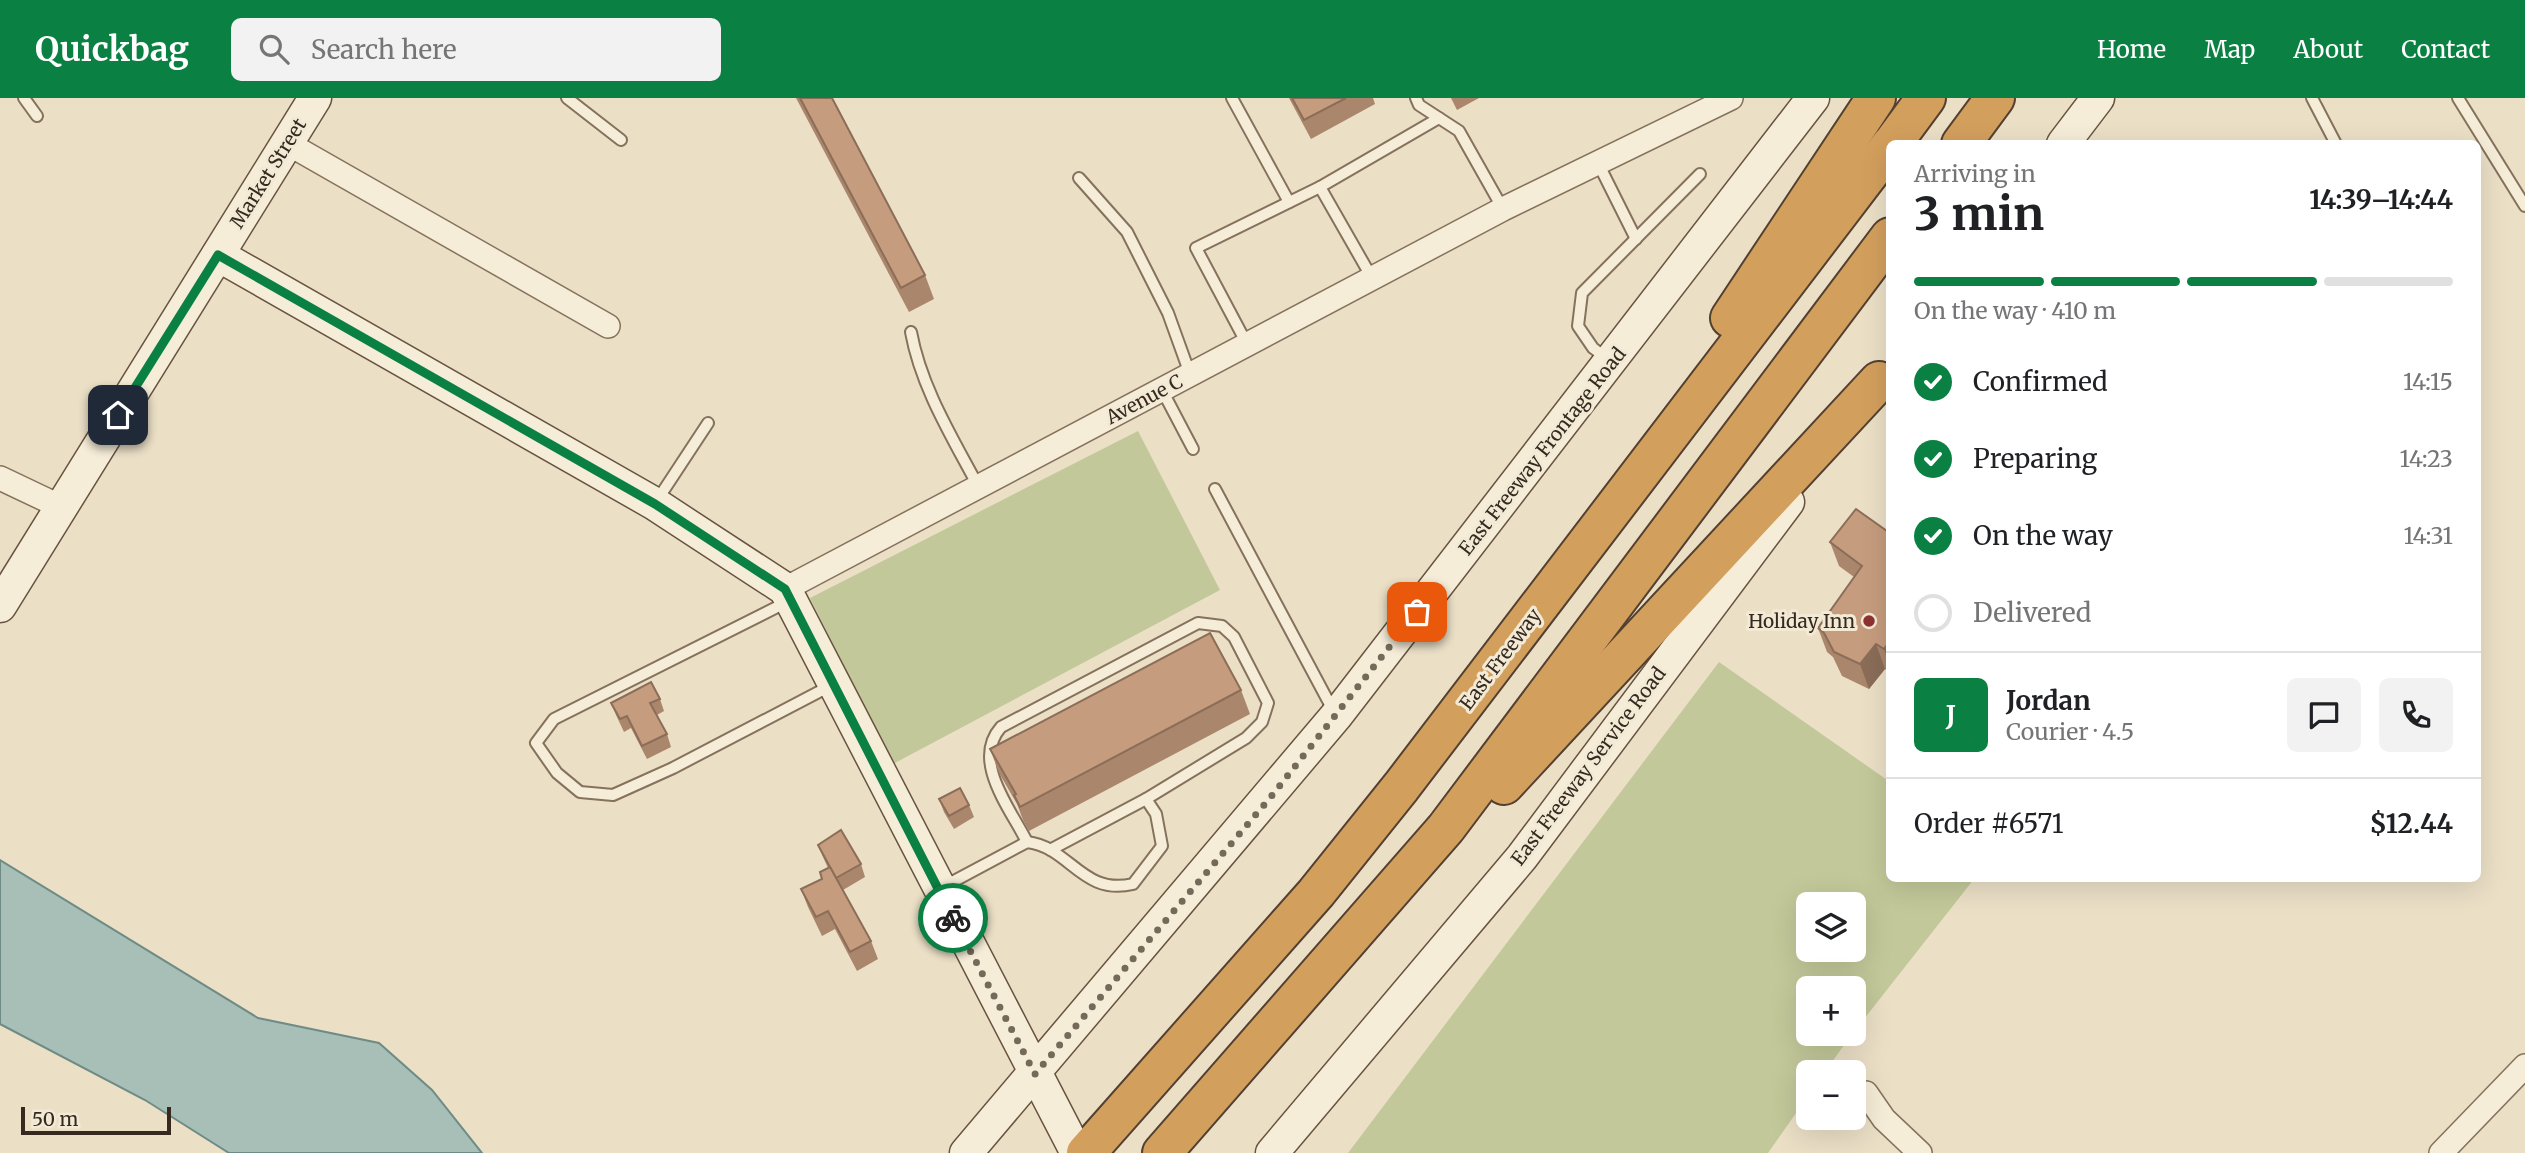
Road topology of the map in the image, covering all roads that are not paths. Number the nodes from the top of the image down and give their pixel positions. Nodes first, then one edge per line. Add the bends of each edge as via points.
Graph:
1 (24, 98) edge
2 (314, 98) edge
3 (567, 98) edge
4 (1232, 98) edge
5 (1416, 98) edge
6 (1731, 98) edge
7 (1813, 98) edge
8 (1875, 98) edge
9 (1926, 98) edge
10 (1995, 98) edge
11 (2098, 98) edge
12 (2312, 98) edge
13 (2458, 98) edge
14 (37, 116) dead end
15 (1439, 118) junction
16 (621, 139) dead end
17 (1895, 140) edge
18 (1964, 140) edge
19 (2066, 140) edge
20 (2334, 140) edge
21 (287, 143) junction
22 (1886, 152) edge
23 (1598, 163) junction
24 (1700, 174) dead end
25 (1079, 177) dead end
26 (1320, 187) junction
27 (1289, 202) junction
28 (2525, 206) edge
29 (1503, 209) junction
30 (1636, 239) junction
31 (1886, 242) edge
32 (218, 255) junction
33 (1372, 278) junction
34 (608, 326) dead end
35 (911, 331) dead end
36 (1247, 344) junction
37 (1611, 362) junction
38 (1190, 374) junction
39 (1884, 374) edge
40 (1162, 390) junction
41 (708, 424) dead end
42 (1193, 449) dead end
43 (0, 478) edge
44 (978, 486) junction
45 (1215, 489) dead end
46 (655, 504) junction
47 (61, 507) junction
48 (1577, 558) junction
49 (788, 594) junction
50 (0, 606) edge
51 (834, 684) junction
52 (1336, 716) junction
53 (1146, 799) junction
54 (1446, 828) junction
55 (1027, 842) junction
56 (1050, 850) junction
57 (939, 889) junction
58 (2525, 1066) edge
59 (1035, 1074) junction
60 (1866, 1093) dead end
61 (2451, 1150) edge
62 (966, 1153) edge
63 (1077, 1153) edge
64 (1086, 1153) edge
65 (1162, 1153) edge
66 (1272, 1153) edge
67 (1920, 1153) edge

1 - 14 lane
2 - 21 main road, Market Street
3 - 16 lane
4 - 27 lane
5 - 15 lane
6 - 23 street, Avenue C
7 - 37 main road, East Freeway Frontage Road
8 - 48 highway
9 - 17 highway, East Freeway
10 - 18 highway
11 - 19 main road
12 - 20 lane
13 - 28 lane
15 - 26 lane
15 - 29 lane via 1459,131
21 - 32 main road, Market Street
21 - 34 street
22 - 48 highway, East Freeway
23 - 29 street, Avenue C
23 - 30 lane
24 - 30 lane
25 - 38 lane via 1127,232 1168,313
26 - 27 lane
26 - 33 lane
27 - 36 lane via 1196,248
29 - 33 street, Avenue C
30 - 37 lane via 1582,293 1578,327
31 - 54 highway
32 - 46 main road
32 - 47 main road, Market Street
33 - 36 street, Avenue C
35 - 44 lane via 931,396
36 - 38 street, Avenue C
37 - 52 main road, East Freeway Frontage Road
38 - 40 street, Avenue C
39 - 54 highway via 1510,780
39 - 66 main road, East Freeway Service Road via 1522,857
40 - 42 lane
40 - 44 street, Avenue C
41 - 46 lane
43 - 47 street
44 - 49 street, Avenue C
45 - 52 lane
46 - 49 main road
47 - 50 main road, Market Street
48 - 64 highway, East Freeway via 1315,893
49 - 51 main road
49 - 51 lane via 554,719 536,743 557,773 580,792 613,795
51 - 57 main road
52 - 59 main road, East Freeway Frontage Road
53 - 55 lane via 1246,738 1262,722 1268,703 1234,637 1222,626 1198,623 1001,727 987,754 994,778
53 - 56 lane
53 - 56 lane via 1156,814 1162,846 1133,884 1115,888 1090,880
54 - 65 highway
55 - 56 lane
55 - 57 lane
57 - 59 main road
58 - 61 street
59 - 62 main road, East Freeway Frontage Road
59 - 63 main road
60 - 67 street via 1884,1119

